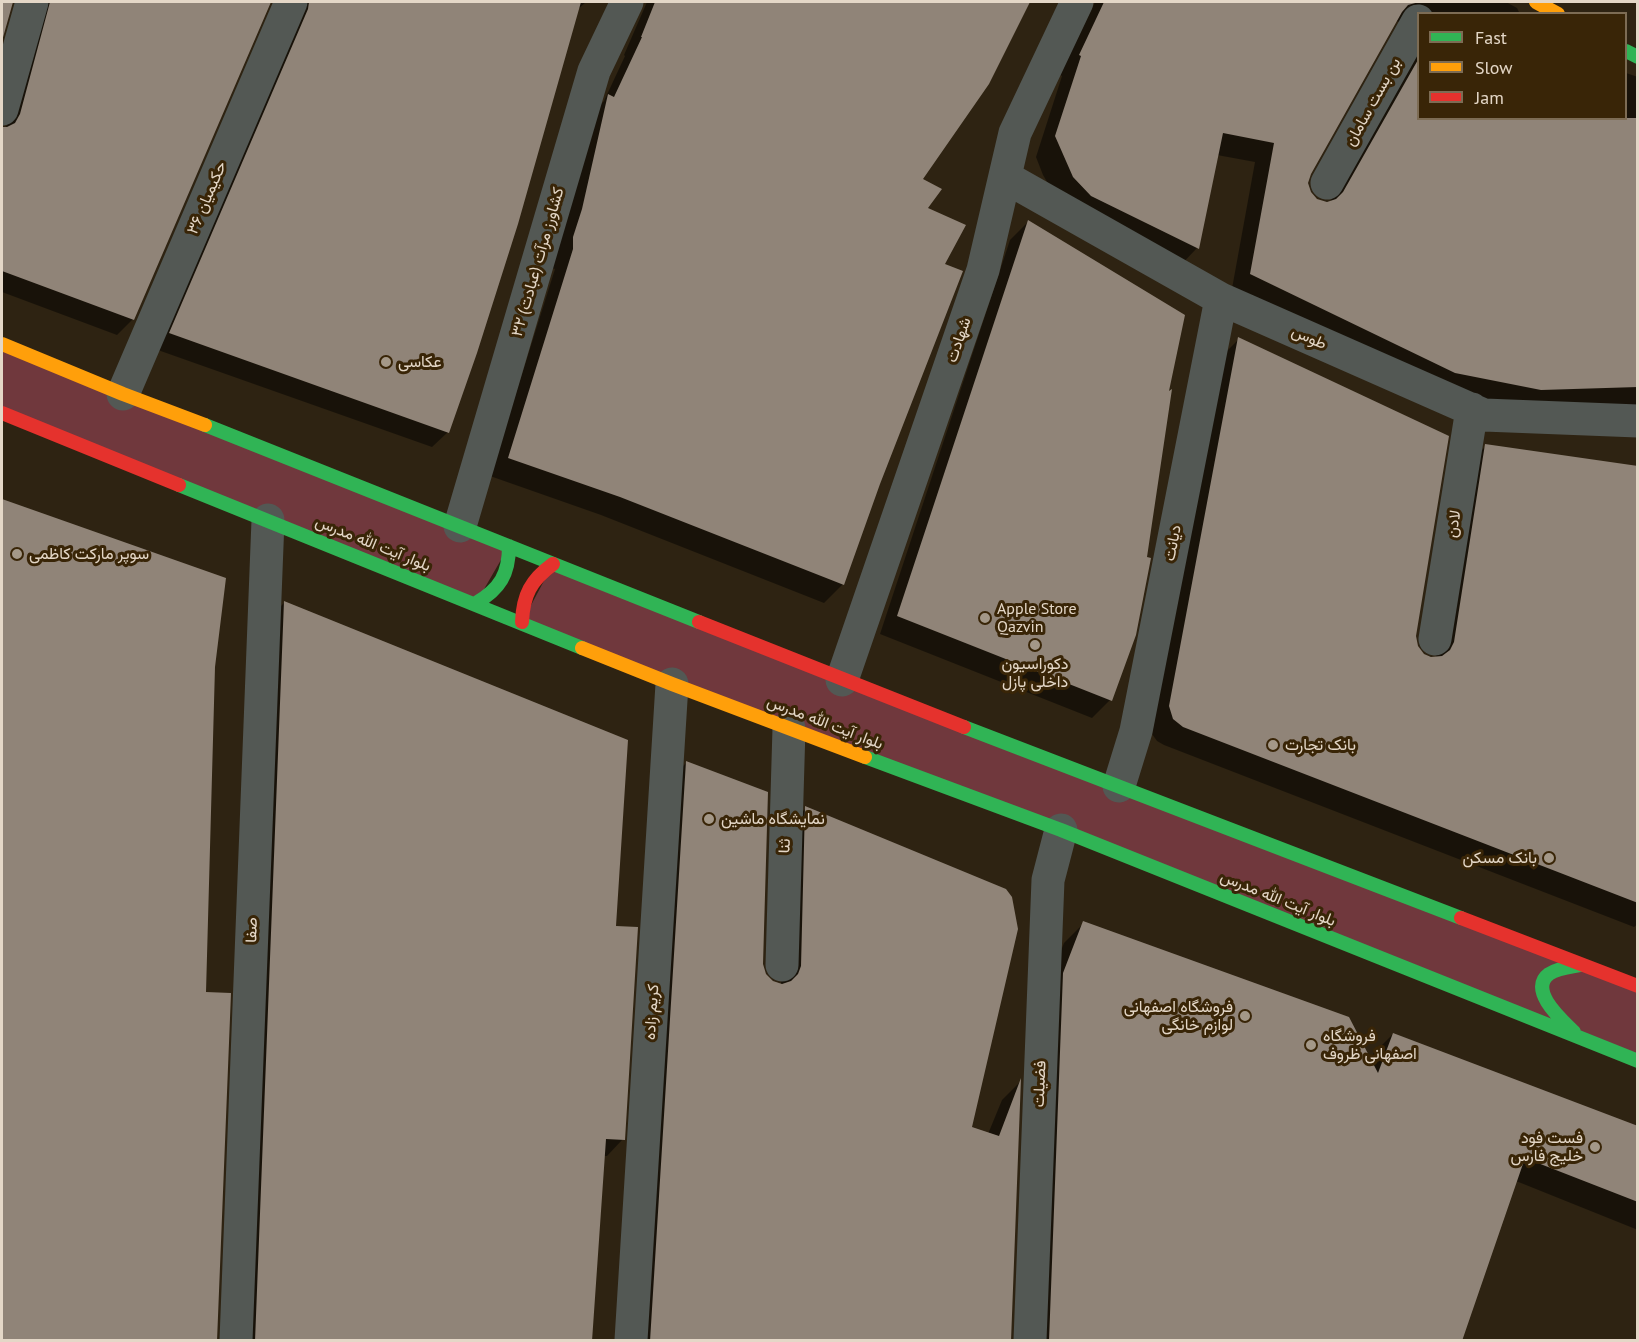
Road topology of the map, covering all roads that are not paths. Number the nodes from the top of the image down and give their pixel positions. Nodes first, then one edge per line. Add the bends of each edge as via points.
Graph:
1 (32, 2) edge
2 (291, 2) edge
3 (627, 2) edge
4 (1077, 2) edge
5 (1536, 2) edge
6 (1554, 12) edge
7 (1417, 25) edge
8 (2, 109) edge
9 (1005, 177) junction
10 (1327, 183) dead end
11 (1221, 299) junction
12 (4, 346) edge
13 (123, 394) junction
14 (1472, 409) junction
15 (2, 413) edge
16 (1638, 421) edge
17 (268, 520) junction
18 (460, 526) junction
19 (509, 546) junction
20 (553, 564) junction
21 (476, 603) junction
22 (522, 622) junction
23 (1435, 639) dead end
24 (842, 680) junction
25 (672, 684) junction
26 (789, 728) junction
27 (1119, 786) junction
28 (1061, 830) junction
29 (782, 965) dead end
30 (1581, 965) junction
31 (1638, 986) edge
32 (1578, 1036) junction
33 (1638, 1061) edge
34 (236, 1341) edge
35 (631, 1341) edge
36 (1030, 1341) edge

1 - 8 street
2 - 13 street, ۳۶ حکیمیان
3 - 18 street, ۳۲ کشاورز مرآت (عبادت) via 594,70
4 - 9 street, شهادت via 1015,133
5 - 6 main road
7 - 10 street, بن بست سامان
9 - 11 street, طوس
9 - 24 street, شهادت via 982,270
11 - 14 street, طوس
11 - 27 street, دیانت via 1136,731
12 - 13 main road
13 - 18 main road
14 - 16 street, طوس via 1484,415
14 - 23 street, لادن
15 - 17 main road, بلوار آیت الله مدرس
17 - 21 main road, بلوار آیت الله مدرس
17 - 34 street, صفا
18 - 19 main road
19 - 20 main road
19 - 21 main road via 510,564 503,581 492,595
20 - 22 main road via 538,574 528,588 522,604
20 - 24 main road
21 - 22 main road, بلوار آیت الله مدرس
22 - 25 main road, بلوار آیت الله مدرس
24 - 27 main road
25 - 26 main road, بلوار آیت الله مدرس
25 - 35 street, کریم زاده
26 - 28 main road, بلوار آیت الله مدرس
26 - 29 street, ثنا
27 - 30 main road
28 - 32 main road, بلوار آیت الله مدرس
28 - 36 street, فضیلت via 1048,880
30 - 31 main road
30 - 32 main road via 1551,972 1543,980 1542,991 1552,1010
32 - 33 main road, بلوار آیت الله مدرس

